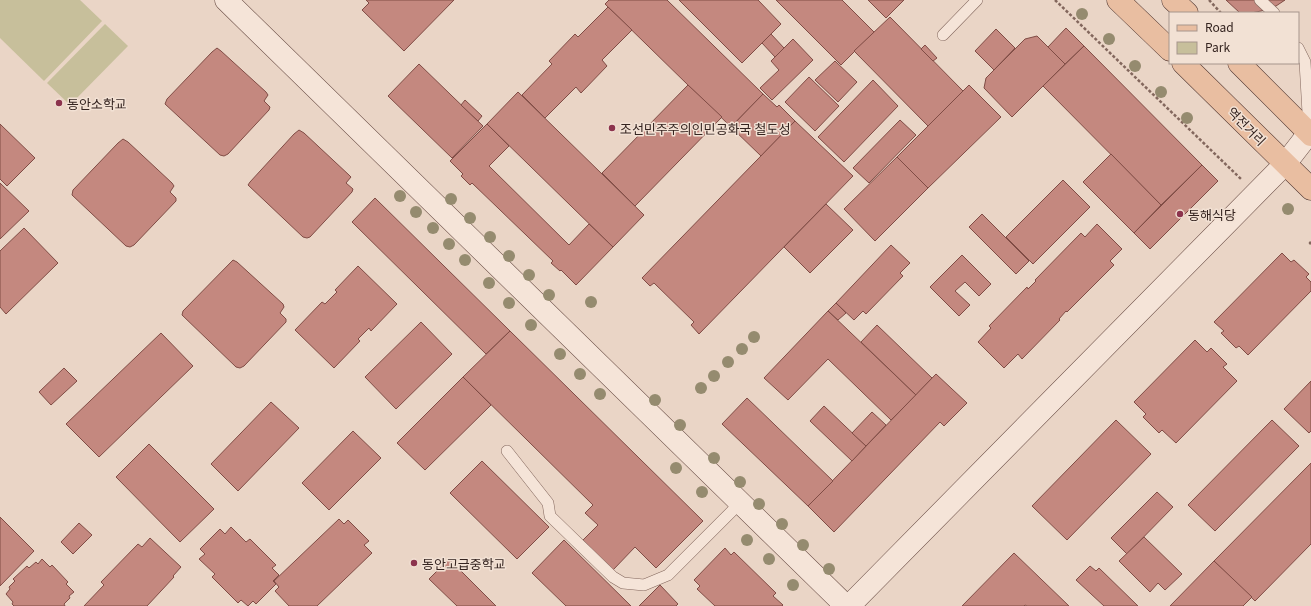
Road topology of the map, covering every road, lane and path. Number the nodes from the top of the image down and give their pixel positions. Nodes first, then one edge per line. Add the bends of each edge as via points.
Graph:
1 (226, 0) edge
2 (977, 0) edge
3 (1055, 0) edge
4 (1118, 0) edge
5 (1173, 0) edge
6 (1209, 0) edge
7 (1260, 0) edge
8 (1186, 12) edge
9 (1220, 12) edge
10 (1273, 12) edge
11 (943, 35) dead end
12 (1169, 49) edge
13 (1299, 50) edge
14 (1184, 64) edge
15 (1240, 64) edge
16 (1310, 130) edge
17 (1285, 164) junction
18 (1311, 188) edge
19 (1256, 194) junction
20 (507, 452) dead end
21 (740, 502) junction
22 (846, 606) edge
23 (849, 606) edge

1 - 21 street
2 - 11 lane
3 - 19 path
4 - 12 main road
5 - 8 main road
6 - 9 path
7 - 10 lane
13 - 16 lane via 1305,62
14 - 17 main road, 역전거리
15 - 16 main road
16 - 17 street
17 - 18 main road, 역전거리
17 - 19 street
19 - 23 street
20 - 21 lane via 548,503 550,516 613,577 623,583 644,585 668,575
21 - 22 street

